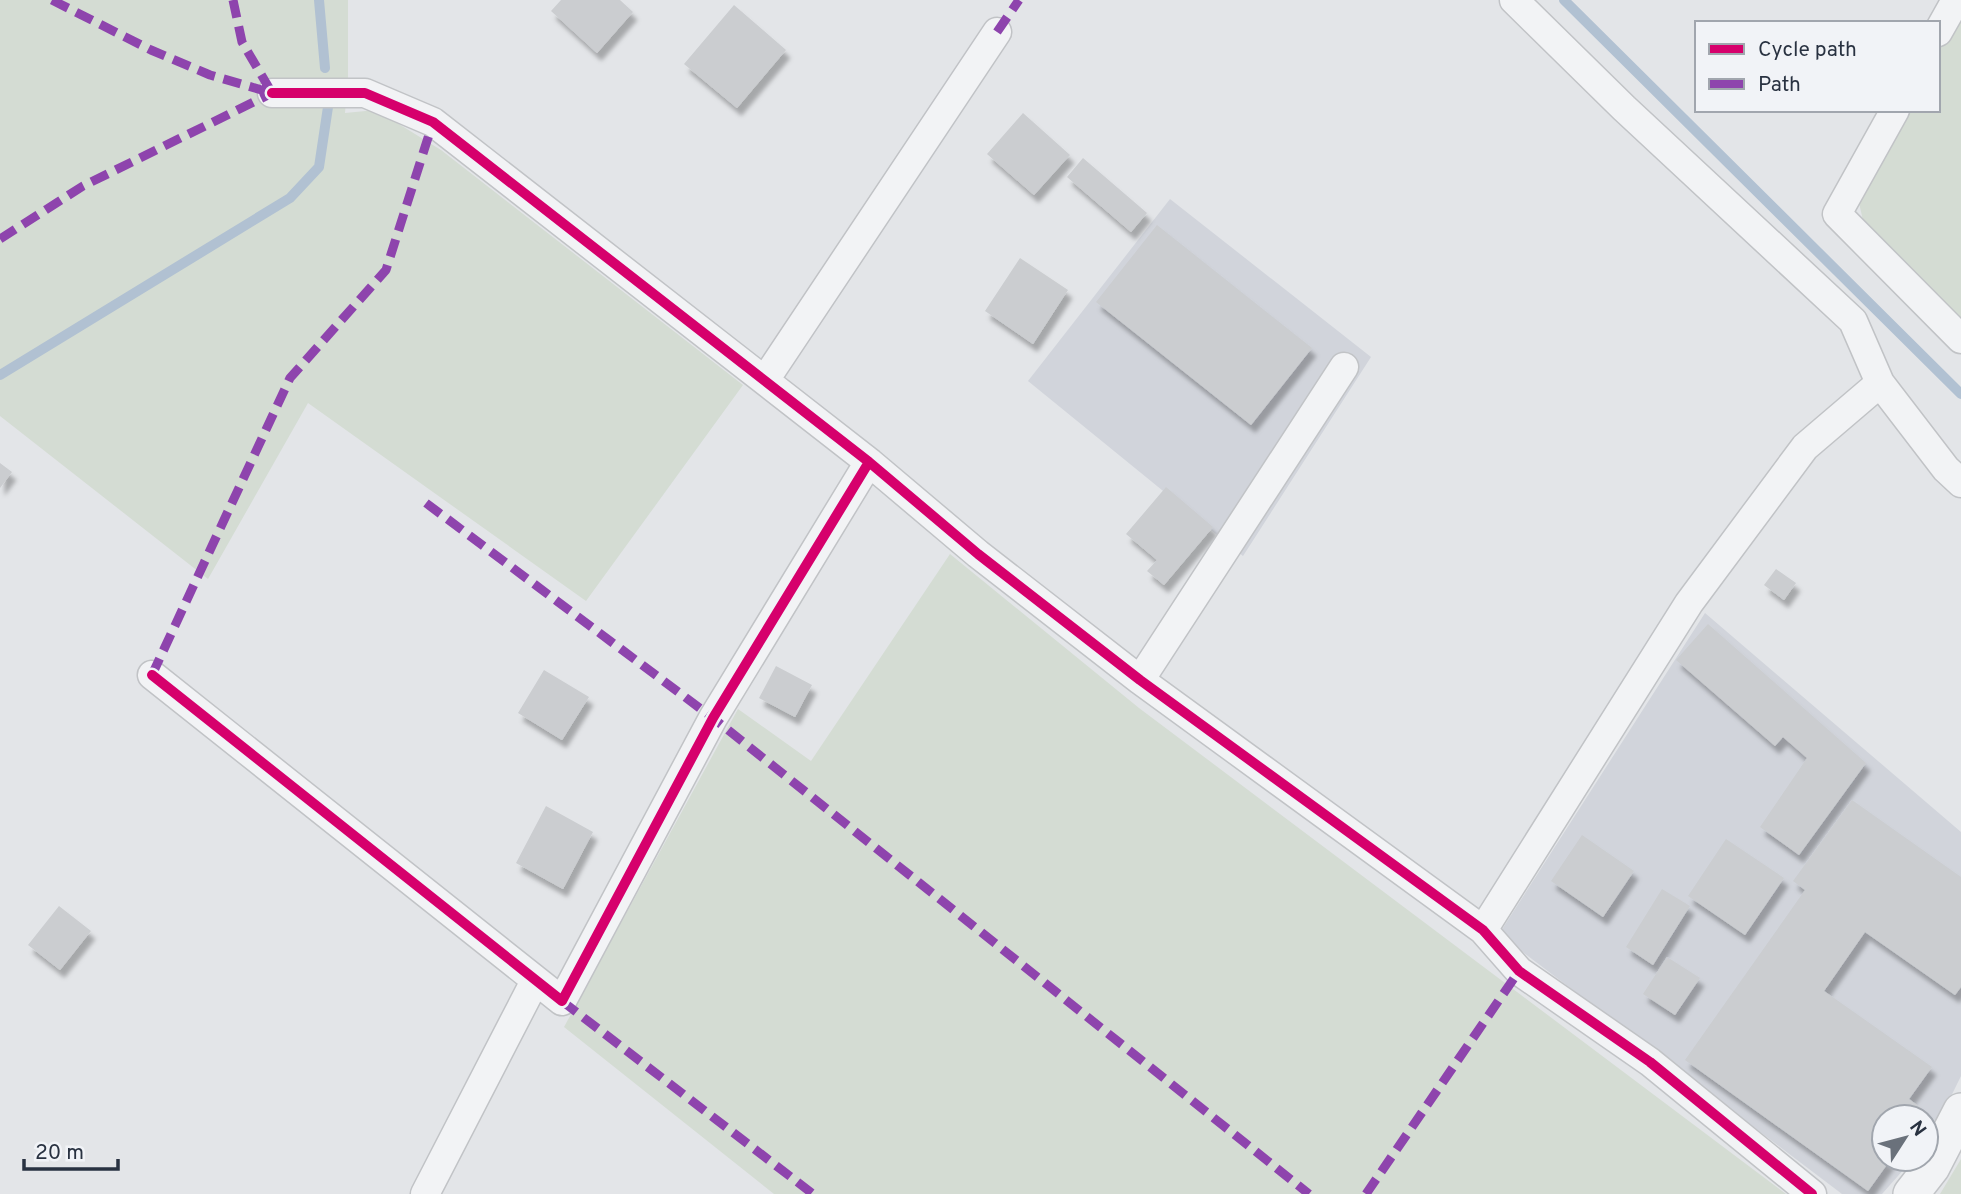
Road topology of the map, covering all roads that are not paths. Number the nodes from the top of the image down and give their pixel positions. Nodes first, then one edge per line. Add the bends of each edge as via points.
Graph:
1 (1514, 0) edge
2 (1956, 0) edge
3 (1940, 28) edge
4 (997, 32) dead end
5 (272, 93) dead end
6 (1894, 112) edge
7 (1961, 339) edge
8 (1345, 367) dead end
9 (765, 380) junction
10 (1880, 383) junction
11 (869, 462) junction
12 (1961, 483) edge
13 (152, 676) dead end
14 (1140, 680) junction
15 (1483, 930) junction
16 (535, 981) junction
17 (1961, 1111) edge
18 (425, 1194) edge
19 (1812, 1194) edge
20 (1911, 1194) edge

1 - 10 street via 1853,321
2 - 3 street
4 - 9 street
5 - 9 street via 365,93 433,122
6 - 7 street via 1837,214
8 - 14 street
9 - 11 street
10 - 12 street via 1945,469
10 - 15 street via 1805,447 1689,603
11 - 14 street
11 - 16 street via 713,718 562,1001
13 - 16 street
14 - 15 street
15 - 19 street via 1520,971 1650,1062
16 - 18 street
17 - 20 street via 1932,1167

